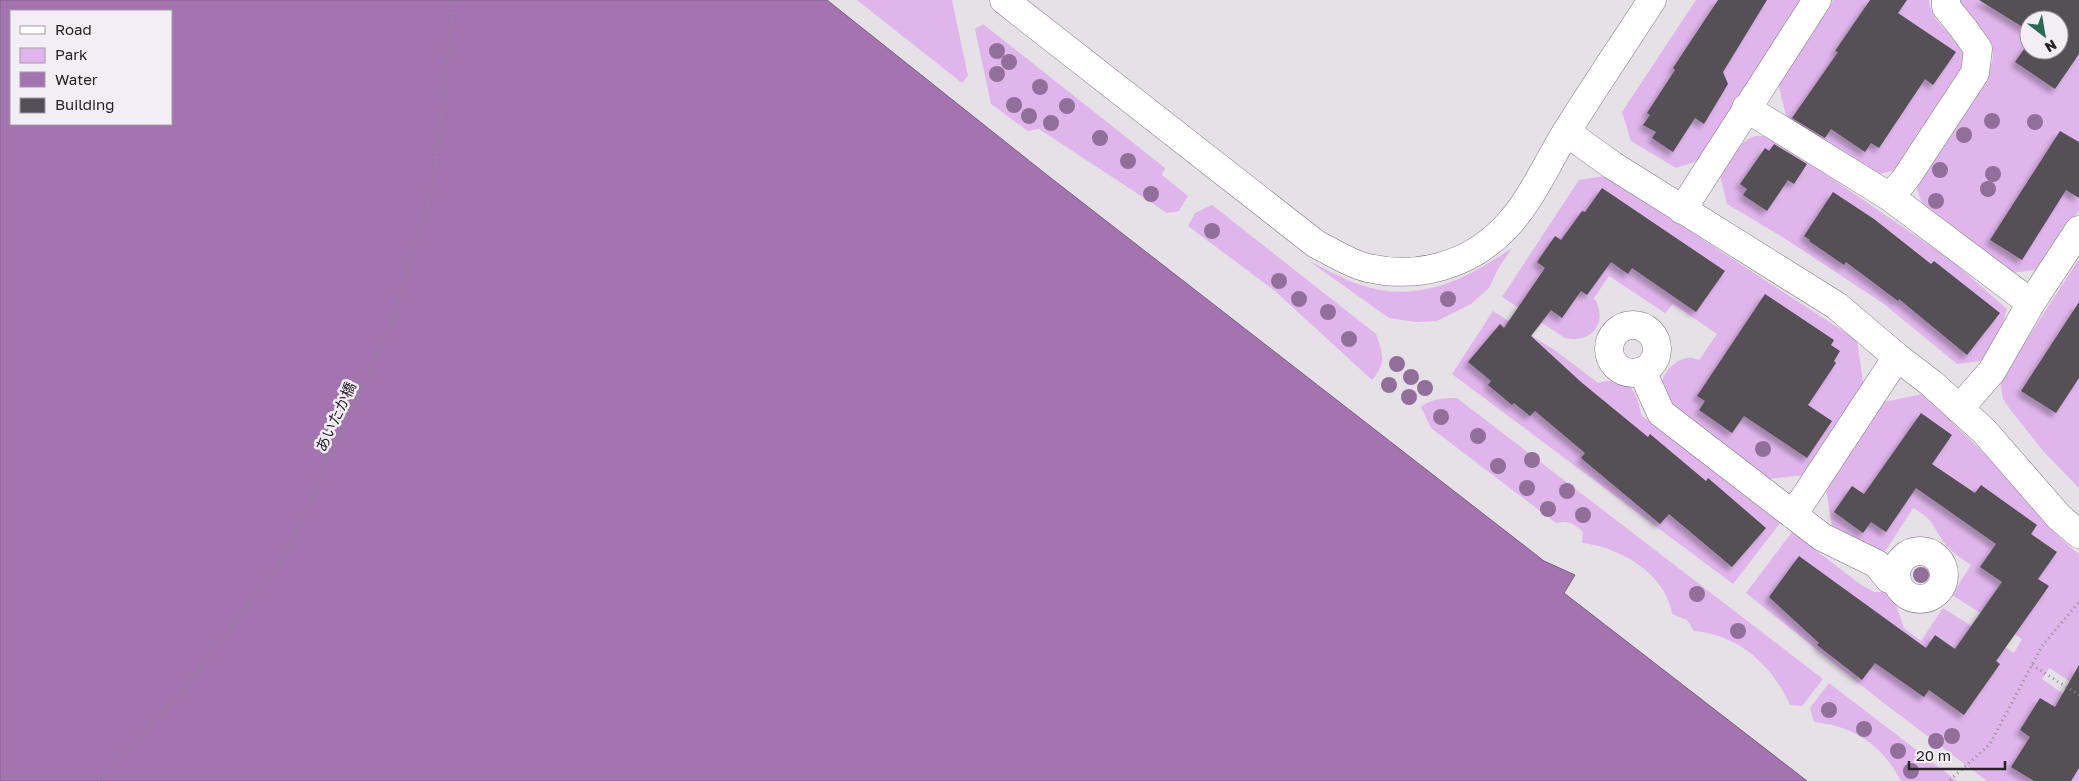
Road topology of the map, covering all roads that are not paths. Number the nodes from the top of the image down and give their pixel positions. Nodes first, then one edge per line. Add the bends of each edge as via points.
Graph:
1 (1004, 0) edge
2 (1652, 0) edge
3 (1817, 0) edge
4 (1946, 0) edge
5 (1746, 108) junction
6 (1566, 132) junction
7 (1890, 197) junction
8 (1682, 210) junction
9 (2079, 230) edge
10 (2031, 303) junction
11 (1897, 358) junction
12 (1642, 371) dead end
13 (1959, 408) junction
14 (1793, 515) junction
15 (2079, 534) edge
16 (1897, 580) dead end

1 - 6 street via 1316,244 1366,268 1424,272 1446,266 1488,243 1525,202
2 - 6 street
3 - 5 street
4 - 7 street via 1946,7 1978,49 1975,73
5 - 7 street
5 - 8 street
6 - 8 street
7 - 10 street
8 - 11 street via 1837,306
9 - 10 street
10 - 13 street via 1992,371
11 - 13 street
11 - 14 street
12 - 14 street via 1662,413
13 - 15 street via 1984,431 2059,517
14 - 16 street via 1822,538 1877,564 1889,579

